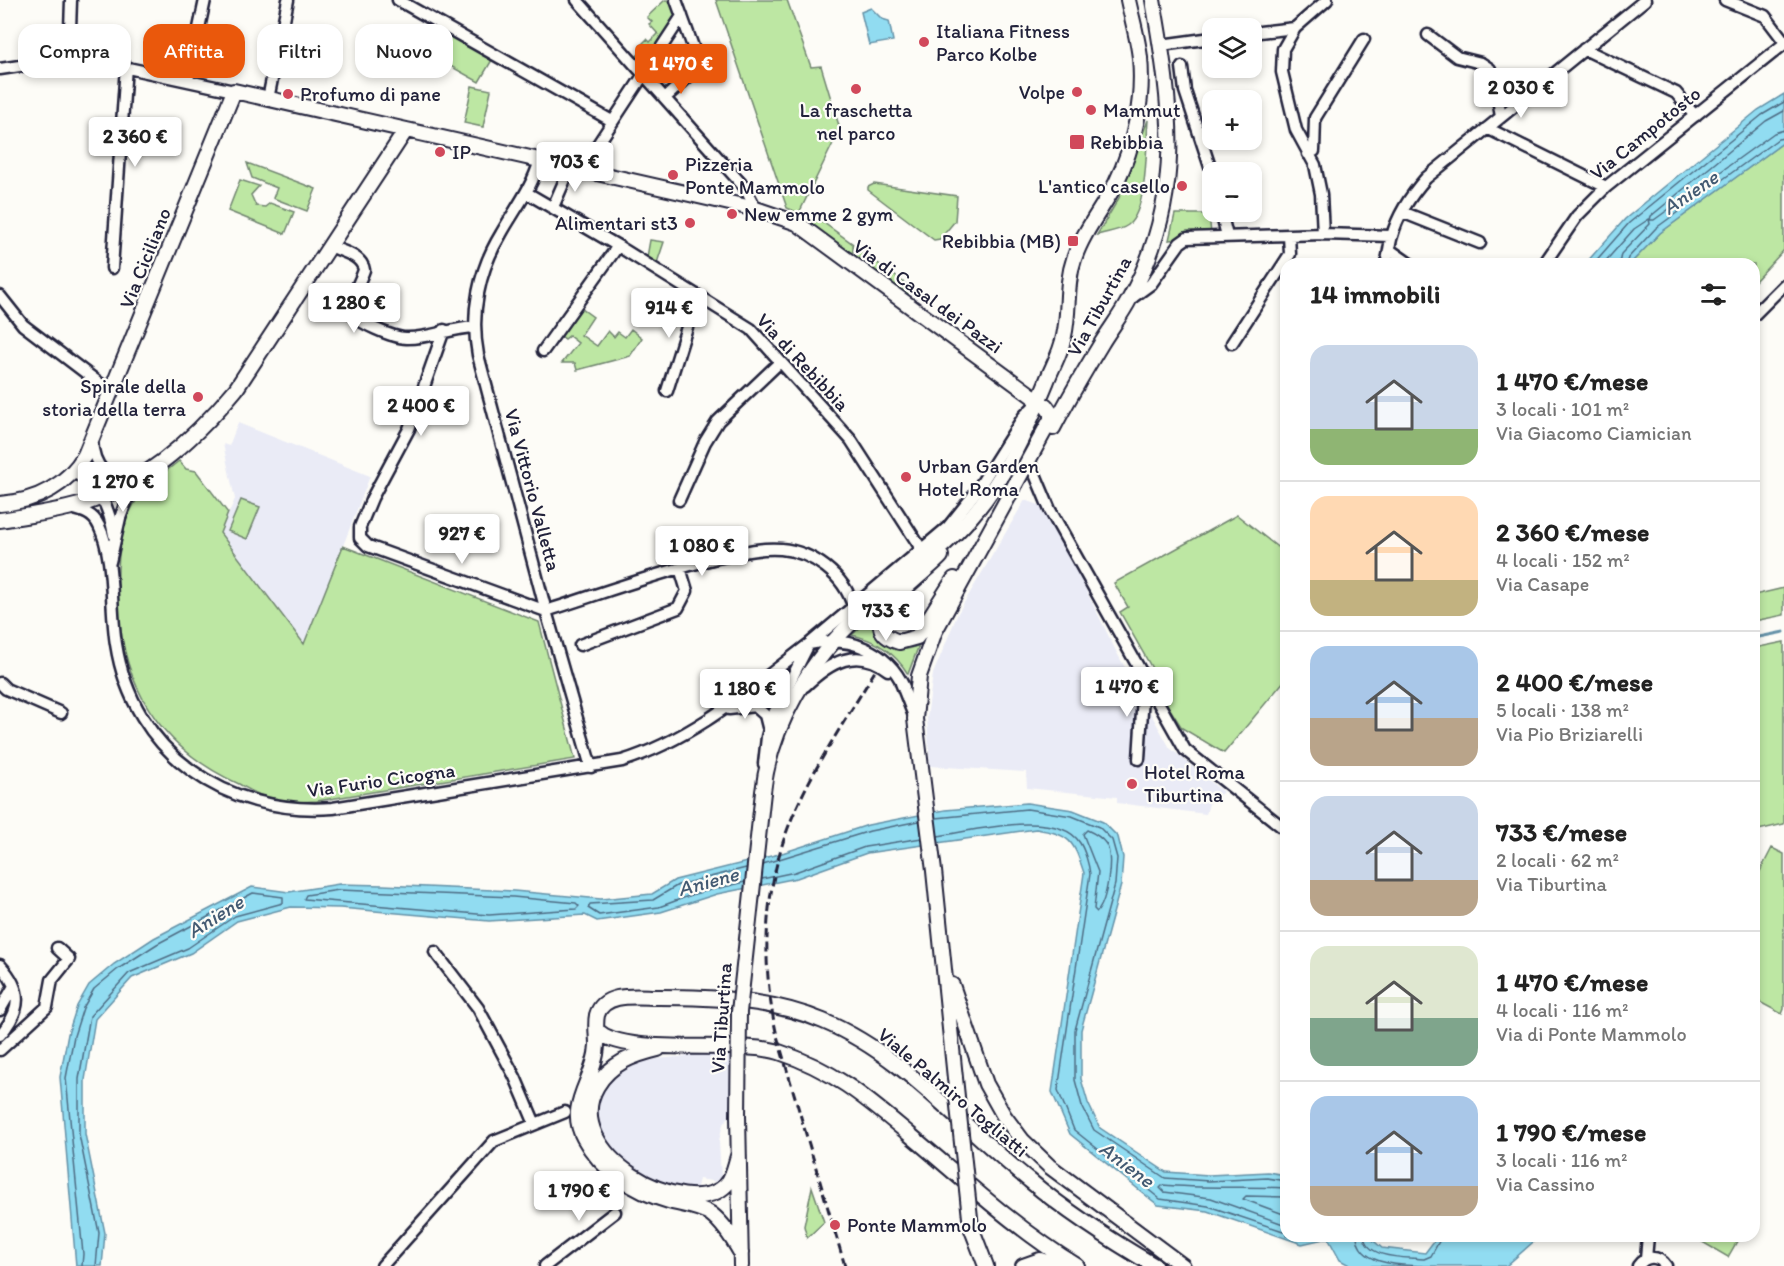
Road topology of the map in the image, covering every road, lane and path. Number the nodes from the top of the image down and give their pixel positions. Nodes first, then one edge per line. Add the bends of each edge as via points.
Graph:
1 (71, 0) edge
2 (205, 0) edge
3 (288, 0) edge
4 (577, 0) edge
5 (676, 0) edge
6 (1128, 0) edge
7 (1153, 0) edge
8 (1160, 0) edge
9 (1327, 0) edge
10 (1645, 0) edge
11 (1725, 0) edge
12 (404, 2) edge
13 (682, 16) junction
14 (1156, 17) junction
15 (70, 24) edge
16 (1295, 28) junction
17 (1262, 32) edge
18 (1428, 35) dead end
19 (1202, 39) edge
20 (1364, 39) dead end
21 (1784, 42) edge
22 (1161, 45) junction
23 (1584, 49) junction
24 (18, 66) edge
25 (131, 67) edge
26 (1182, 67) dead end
27 (0, 69) edge
28 (643, 74) junction
29 (125, 78) edge
30 (188, 80) junction
31 (234, 91) junction
32 (665, 98) junction
33 (268, 99) junction
34 (1695, 116) junction
35 (1501, 117) junction
36 (612, 121) junction
37 (1487, 128) junction
38 (406, 130) junction
39 (1308, 154) junction
40 (540, 160) junction
41 (1208, 162) edge
42 (575, 169) junction
43 (1606, 187) junction
44 (527, 193) junction
45 (553, 207) junction
46 (756, 209) junction
47 (1402, 212) junction
48 (1224, 222) edge
49 (1323, 234) junction
50 (1227, 236) junction
51 (1289, 236) junction
52 (1392, 236) junction
53 (1480, 243) dead end
54 (618, 246) junction
55 (332, 247) junction
56 (1390, 250) junction
57 (1287, 258) edge
58 (1388, 258) edge
59 (1401, 258) edge
60 (1548, 258) edge
61 (112, 268) dead end
62 (1280, 269) edge
63 (1784, 285) edge
64 (698, 295) junction
65 (0, 296) edge
66 (1130, 300) junction
67 (1760, 309) edge
68 (475, 327) junction
69 (444, 330) junction
70 (1232, 343) dead end
71 (543, 351) dead end
72 (779, 363) junction
73 (667, 391) dead end
74 (111, 392) junction
75 (1040, 401) junction
76 (92, 439) junction
77 (1032, 467) junction
78 (72, 473) junction
79 (135, 479) junction
80 (90, 483) junction
81 (1013, 489) junction
82 (101, 497) junction
83 (679, 500) dead end
84 (0, 504) edge
85 (69, 508) junction
86 (0, 520) edge
87 (993, 527) junction
88 (115, 539) junction
89 (950, 539) junction
90 (922, 550) junction
91 (108, 568) junction
92 (680, 568) junction
93 (853, 606) junction
94 (546, 611) junction
95 (835, 640) junction
96 (809, 644) junction
97 (580, 645) dead end
98 (1144, 679) junction
99 (0, 683) edge
100 (904, 687) junction
101 (799, 692) junction
102 (725, 710) junction
103 (61, 713) dead end
104 (915, 719) junction
105 (769, 730) junction
106 (1139, 759) dead end
107 (591, 767) junction
108 (765, 773) junction
109 (1280, 825) edge
110 (940, 934) junction
111 (57, 948) dead end
112 (435, 952) dead end
113 (0, 965) edge
114 (14, 986) junction
115 (0, 1010) edge
116 (597, 1030) junction
117 (0, 1035) edge
118 (680, 1045) junction
119 (0, 1050) edge
120 (565, 1112) dead end
121 (535, 1124) junction
122 (738, 1156) junction
123 (615, 1212) dead end
124 (971, 1227) junction
125 (1647, 1242) edge
126 (741, 1259) edge
127 (1642, 1262) edge
128 (382, 1266) edge
129 (545, 1266) edge
130 (976, 1266) edge
131 (986, 1266) edge
132 (1023, 1266) edge
133 (1059, 1266) edge
134 (1077, 1266) edge
135 (1155, 1266) edge
136 (1183, 1266) edge
137 (1666, 1266) edge

1 - 15 street
2 - 30 street
3 - 33 street
4 - 28 street
5 - 13 street
6 - 75 main road, Via Tiburtina via 1140,61 1134,132 1124,163 1073,260 1066,327
7 - 14 main road, Via Tiburtina
8 - 14 street, Via Tiburtina
9 - 16 street
10 - 23 street
11 - 21 street, Via Campotosto via 1765,16
12 - 36 street
13 - 28 street
13 - 32 street via 700,66
14 - 22 main road, Via Tiburtina
16 - 17 street
16 - 39 street via 1283,50 1282,72 1296,130
18 - 35 street via 1457,57 1490,69
19 - 22 street
20 - 39 street via 1315,118 1314,150
21 - 34 street, Via Campotosto
22 - 66 main road, Via Tiburtina via 1169,104 1168,177 1160,223
23 - 34 street via 1676,93
23 - 35 street
24 - 27 street
25 - 30 street
26 - 41 street via 1185,91
28 - 32 street
28 - 36 street
29 - 61 street
30 - 31 street
31 - 33 main road, Via di Casal dei Pazzi
31 - 74 main road, Via Ciciliano
32 - 46 street via 745,188
33 - 38 main road, Via di Casal dei Pazzi
34 - 43 street, Via Campotosto
35 - 37 street
36 - 42 street
37 - 43 street
37 - 47 street via 1426,178
38 - 40 main road, Via di Casal dei Pazzi
38 - 55 main road
39 - 49 street via 1315,165 1321,194
40 - 42 main road, Via di Casal dei Pazzi
40 - 44 street, Via Vittorio Valletta
42 - 45 street
42 - 46 main road, Via di Casal dei Pazzi
43 - 60 street, Via Campotosto via 1576,216
44 - 45 street, Via di Rebibbia
44 - 68 street, Via Vittorio Valletta via 488,261 479,289
45 - 54 street, Via di Rebibbia
46 - 75 main road, Via di Casal dei Pazzi via 797,223
47 - 52 street
47 - 53 street
48 - 50 street
49 - 51 street
49 - 52 street
50 - 51 street
50 - 66 street via 1183,241 1151,284
51 - 57 street
52 - 56 street
54 - 64 street, Via di Rebibbia
54 - 71 street
55 - 69 street via 363,264 351,307 358,321 407,338
55 - 79 main road via 228,399 177,449
56 - 58 street
56 - 59 street
62 - 70 street
63 - 67 street
64 - 72 street, Via di Rebibbia via 751,328
64 - 73 street
65 - 74 street via 23,325
66 - 77 main road, Via Tiburtina
68 - 69 street
68 - 94 street, Via Vittorio Valletta via 480,360
69 - 94 street via 405,438 372,498 360,527 360,538 368,546
72 - 83 street via 718,421 702,446
72 - 90 street, Via di Rebibbia via 857,447
74 - 76 main road, Via Ciciliano
75 - 81 main road, Via Tiburtina via 1050,409 1052,417
75 - 89 main road, Via Tiburtina via 994,488
75 - 90 street, Via Tiburtina via 1017,425 970,500
76 - 78 main road, Via Ciciliano
76 - 79 street via 100,469 116,479
77 - 81 main road, Via Tiburtina
77 - 98 street via 1050,510
78 - 80 street
78 - 84 main road via 38,496
79 - 82 main road
79 - 88 street, Via Furio Cicogna
80 - 82 street
80 - 85 street via 88,497
81 - 87 main road, Via Tiburtina
82 - 85 main road
82 - 88 street
85 - 86 main road
85 - 91 street, Via Furio Cicogna via 84,511 97,522
87 - 89 main road via 968,556 917,637 904,642 894,640 882,625 886,608 930,569
87 - 104 main road, Via Tiburtina via 930,640 917,684
88 - 91 street, Via Furio Cicogna
89 - 95 main road, Via Tiburtina via 860,614
90 - 93 street, Via Tiburtina
91 - 107 street, Via Furio Cicogna via 119,660 128,691 144,722 193,772 237,796 294,810 333,808
92 - 93 street via 746,551 787,550 809,557 830,571 846,589
92 - 94 street
92 - 97 street via 687,591 678,608
93 - 96 street, Via Tiburtina
94 - 107 street, Via Vittorio Valletta
95 - 96 street
95 - 100 street via 881,656 893,667
95 - 101 main road, Via Tiburtina
96 - 102 street, Via Furio Cicogna
96 - 105 street, Via Tiburtina
98 - 106 street
98 - 109 street via 1185,750
99 - 103 street
100 - 101 street via 880,664 848,657 824,669
100 - 104 street
101 - 108 main road, Via Tiburtina
102 - 105 street, Via Furio Cicogna via 751,705 758,708 767,718
102 - 107 street, Via Furio Cicogna via 660,747
104 - 110 main road, Via Tiburtina
105 - 108 street, Via Tiburtina
108 - 122 main road, Via Tiburtina, bridge via 739,1012
110 - 124 main road, bridge
110 - 136 main road via 957,1003 980,1068 1010,1125 1049,1166
111 - 119 street via 69,959 51,980 47,1006
112 - 121 street via 478,1008
113 - 114 street
114 - 115 street
114 - 117 street via 18,999 16,1014
116 - 118 main road via 620,1042
116 - 126 main road via 596,1058 578,1106 586,1142 612,1172 633,1186 711,1214 723,1226
116 - 135 main road, Viale Palmiro Togliatti via 600,1008 613,999 632,997 728,999 783,1008 823,1021 894,1064 1029,1181
118 - 122 main road via 634,1055 609,1071 590,1104 592,1131 625,1170 651,1185 682,1194 706,1194 723,1188
118 - 134 main road via 772,1050 834,1075 866,1097 1014,1222
120 - 121 street
121 - 128 street via 494,1141
122 - 126 main road, Via Tiburtina
123 - 129 street
124 - 130 main road
124 - 131 main road
125 - 127 street
127 - 137 street via 1658,1258
132 - 133 main road via 1040,1260

